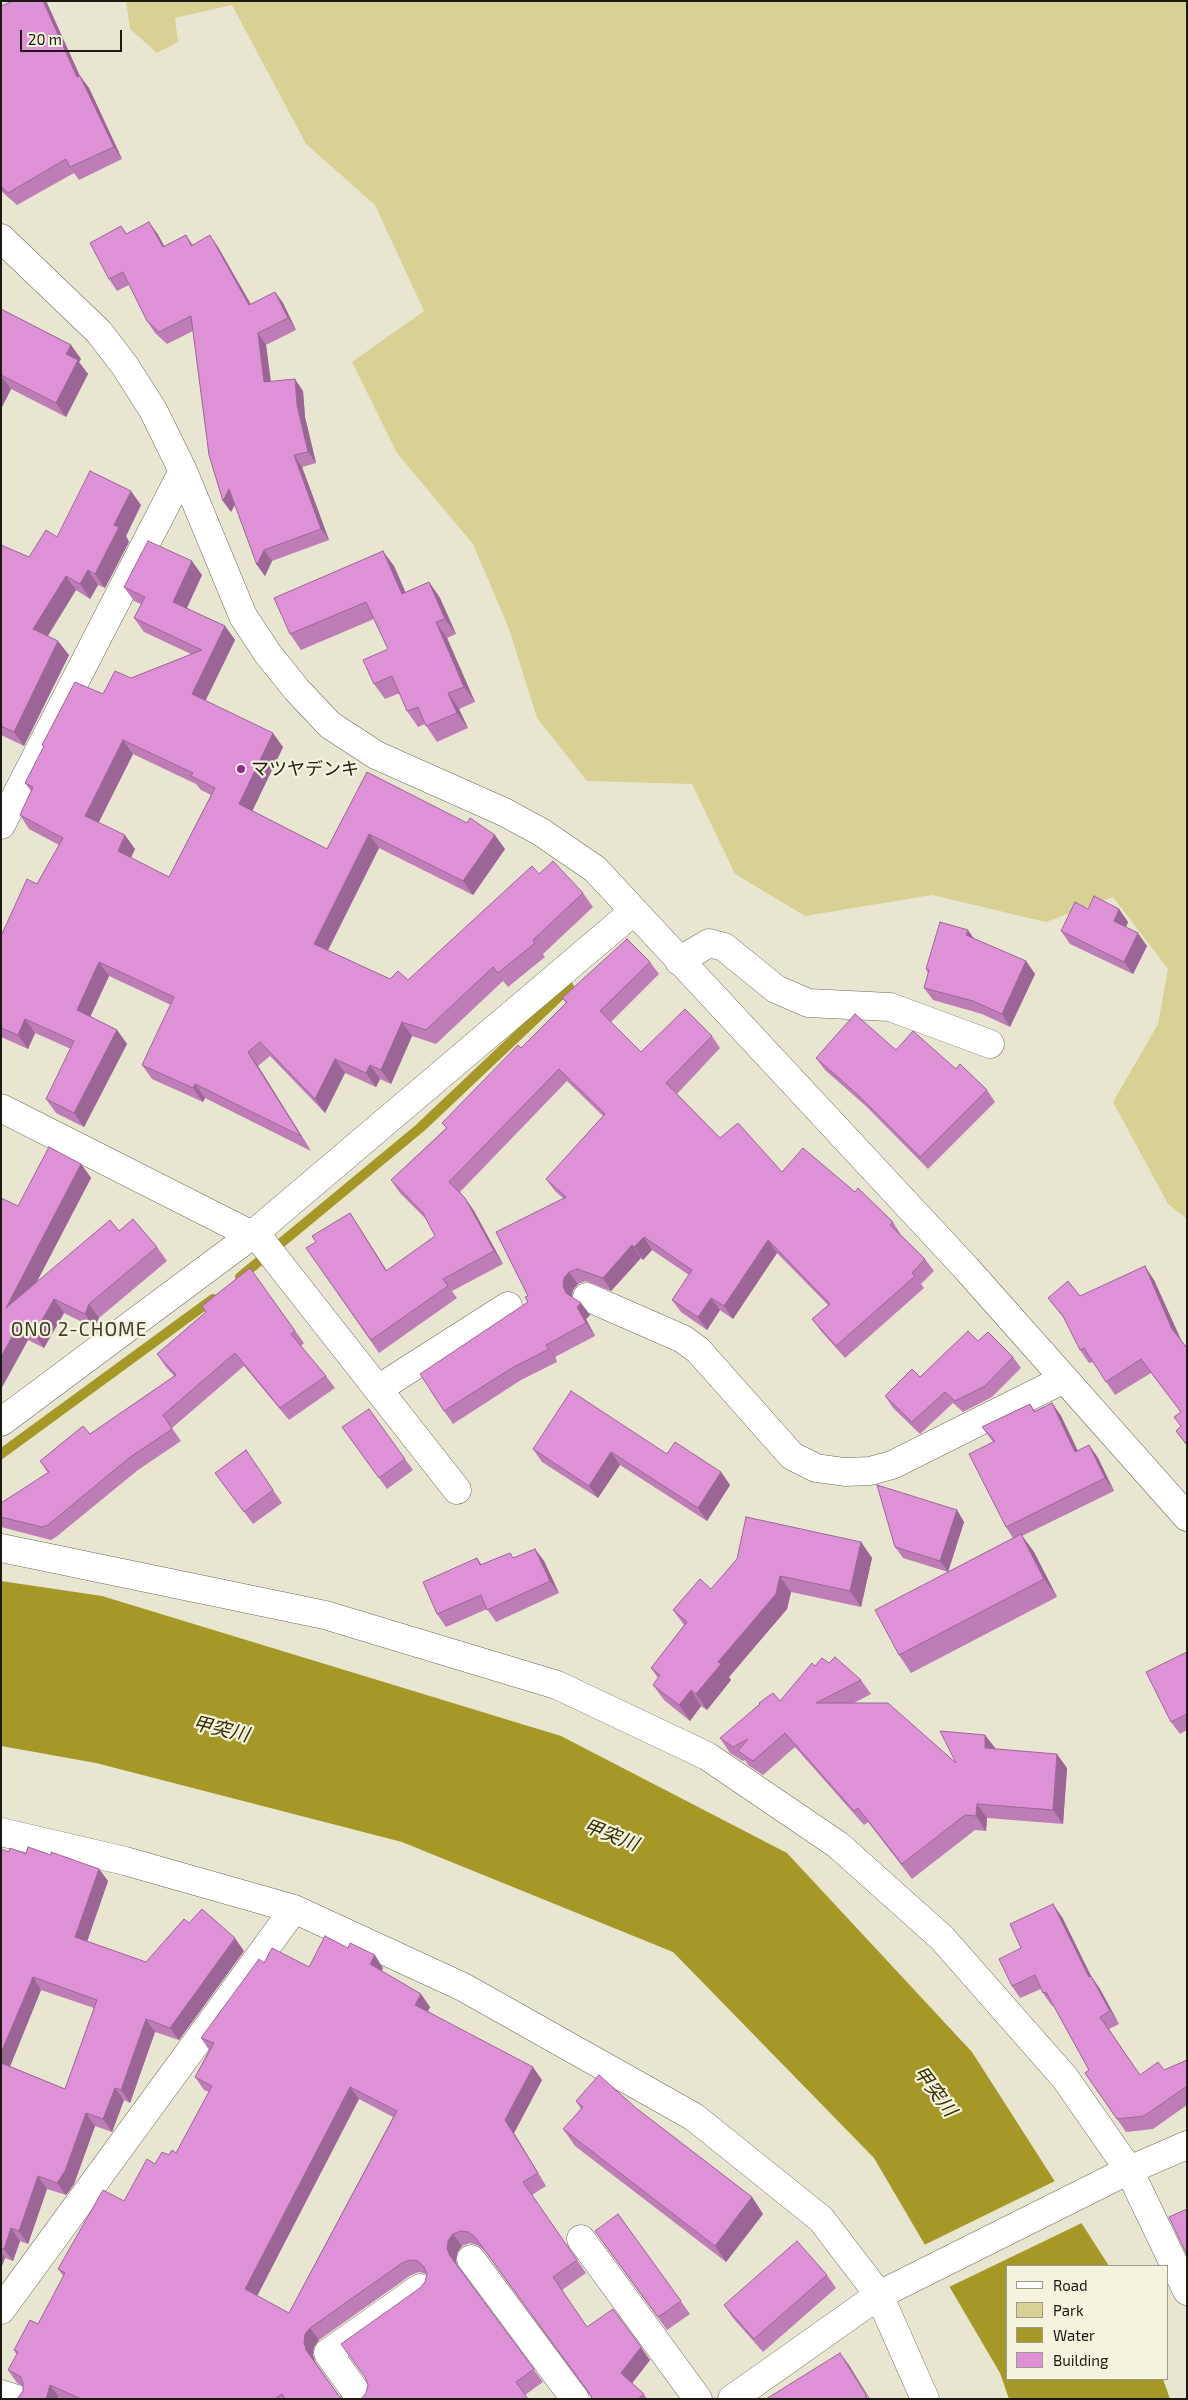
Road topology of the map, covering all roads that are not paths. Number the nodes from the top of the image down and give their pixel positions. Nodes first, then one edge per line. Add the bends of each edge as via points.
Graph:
1 (1, 238) edge
2 (183, 471) junction
3 (1, 825) edge
4 (634, 911) junction
5 (679, 961) junction
6 (990, 1044) dead end
7 (1, 1108) edge
8 (265, 1247) junction
9 (587, 1297) dead end
10 (508, 1306) dead end
11 (1064, 1379) junction
12 (378, 1389) junction
13 (1, 1422) edge
14 (457, 1490) dead end
15 (1187, 1517) edge
16 (1, 1548) edge
17 (1, 1832) edge
18 (294, 1909) junction
19 (1187, 2145) edge
20 (1129, 2170) junction
21 (581, 2238) dead end
22 (471, 2259) dead end
23 (420, 2288) edge
24 (1187, 2292) edge
25 (878, 2295) junction
26 (1, 2310) edge
27 (1, 2394) edge
28 (17, 2399) edge
29 (361, 2399) edge
30 (575, 2399) edge
31 (698, 2399) edge
32 (732, 2399) edge
33 (925, 2399) edge

1 - 2 street via 99,332 153,410
2 - 3 street
2 - 4 street via 243,616 296,690 330,725 376,755 541,832 595,869
4 - 5 street
4 - 8 street
5 - 6 street via 709,943 724,947 776,990 808,1002 890,1008
5 - 11 street via 966,1268
7 - 8 street
8 - 12 street
8 - 13 street
9 - 11 street via 683,1339 698,1350 792,1456 816,1468 845,1472 870,1471 892,1465
10 - 12 street
11 - 15 street
12 - 14 street
16 - 20 street via 325,1615 557,1685 707,1756 838,1845 942,1938 1065,2078
17 - 18 street via 125,1861
18 - 25 street via 463,1987 694,2117 821,2219
18 - 26 street
19 - 20 street
20 - 24 street
20 - 25 street
21 - 31 street
22 - 30 street
23 - 29 street via 328,2353
25 - 32 street
25 - 33 street
27 - 28 street

